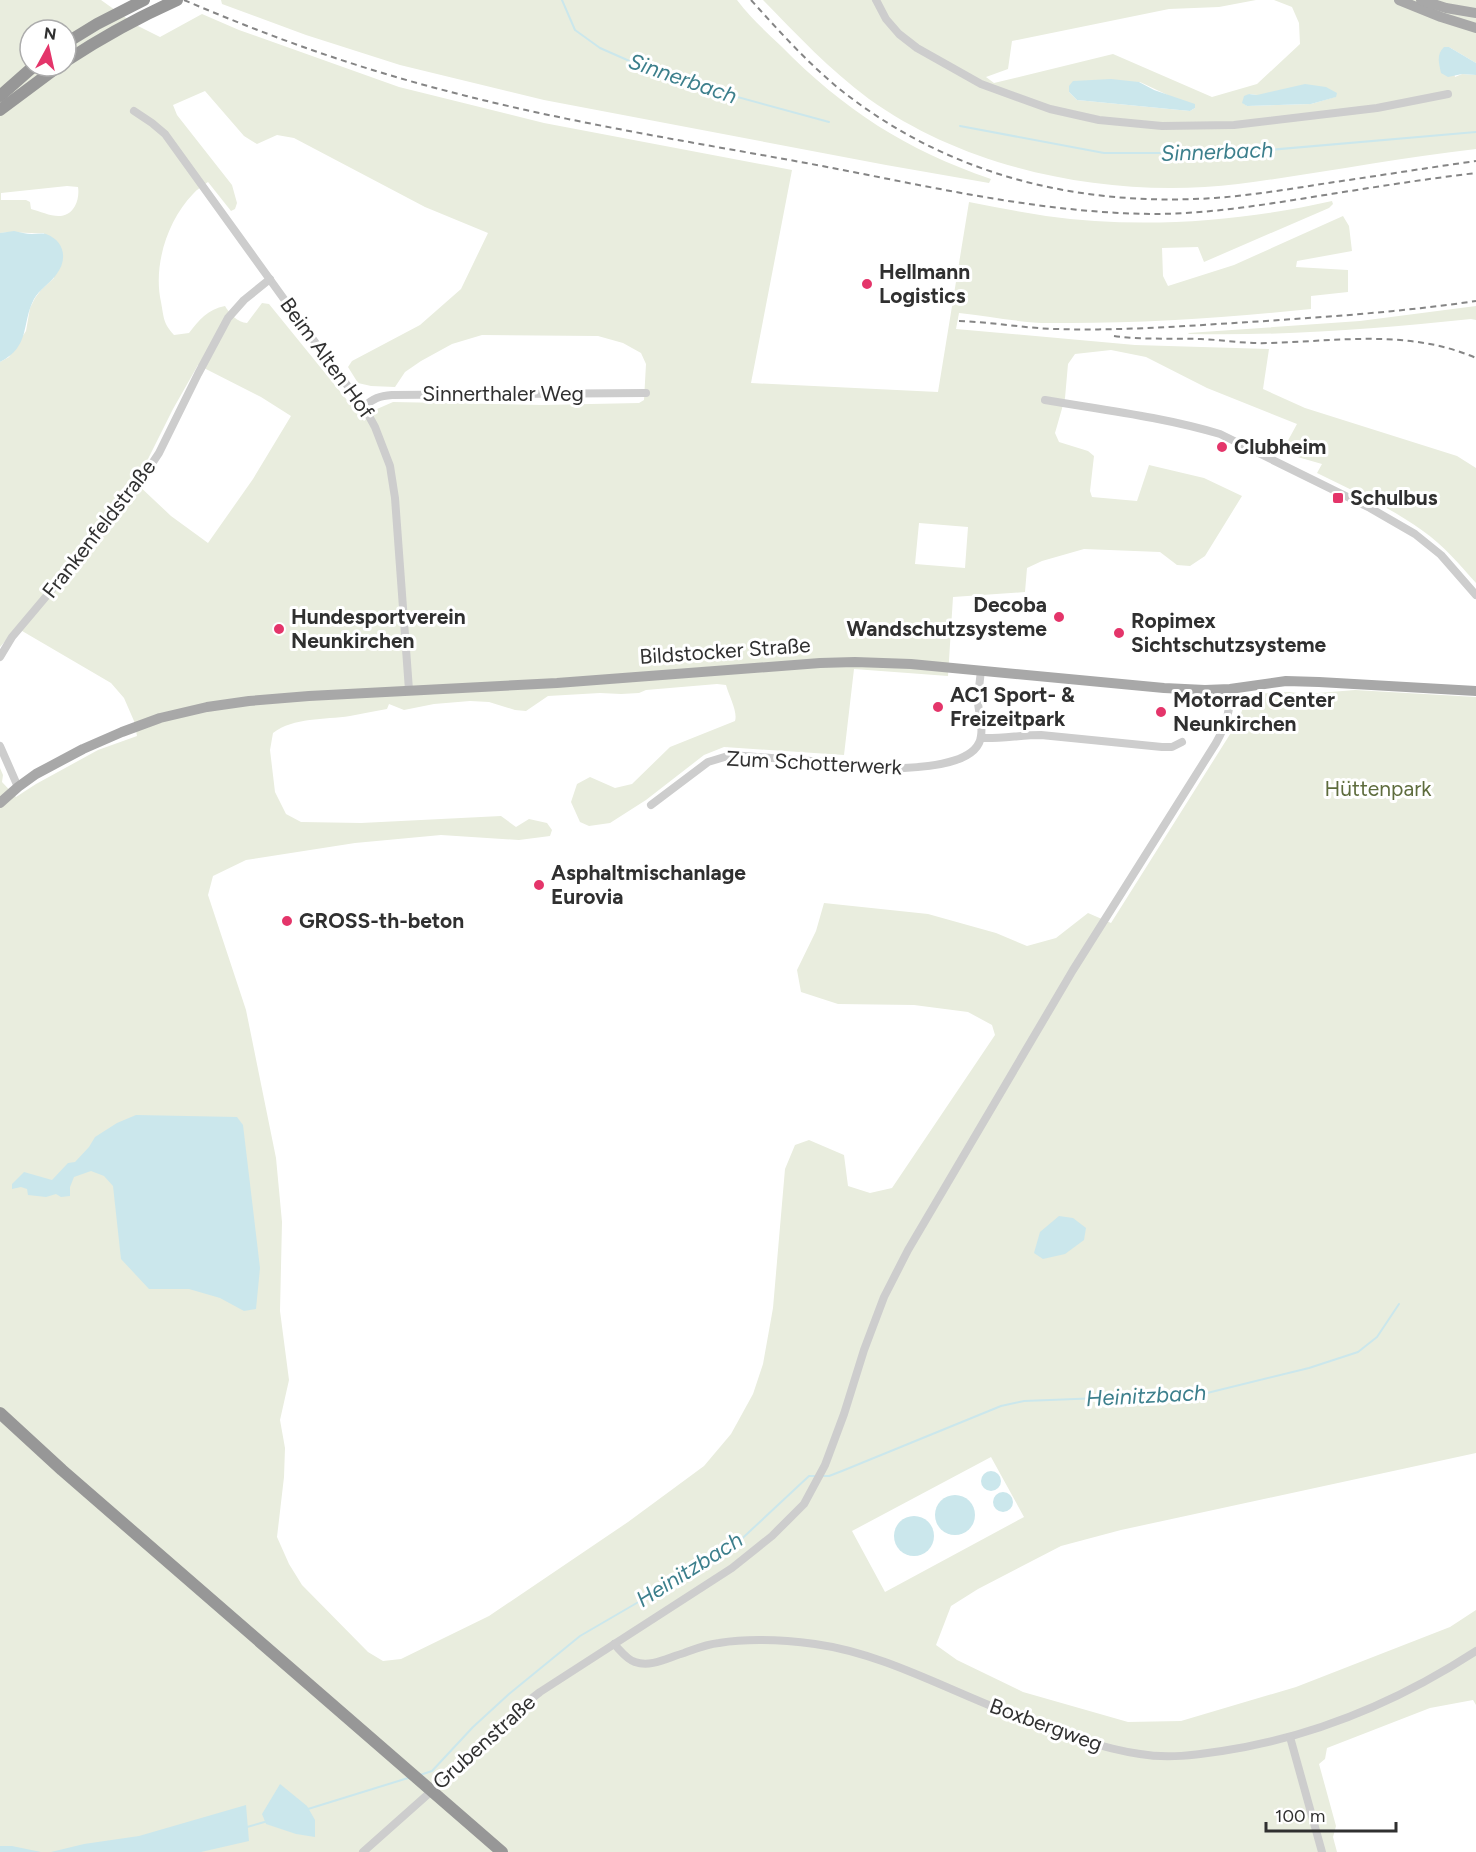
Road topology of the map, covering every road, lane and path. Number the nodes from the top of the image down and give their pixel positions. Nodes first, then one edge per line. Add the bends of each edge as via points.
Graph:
1 (144, 0) edge
2 (177, 0) edge
3 (876, 0) edge
4 (1399, 0) edge
5 (1421, 0) edge
6 (1476, 13) edge
7 (1476, 28) edge
8 (78, 36) edge
9 (78, 54) edge
10 (20, 78) edge
11 (43, 78) edge
12 (1448, 94) dead end
13 (0, 96) edge
14 (0, 110) edge
15 (134, 111) dead end
16 (270, 279) junction
17 (646, 393) dead end
18 (1045, 400) dead end
19 (364, 407) junction
20 (1476, 595) edge
21 (0, 657) edge
22 (981, 670) junction
23 (1230, 689) junction
24 (409, 690) junction
25 (1476, 691) edge
26 (981, 738) junction
27 (1182, 742) dead end
28 (0, 747) edge
29 (18, 787) junction
30 (0, 803) edge
31 (651, 805) dead end
32 (0, 1413) edge
33 (615, 1644) junction
34 (1476, 1651) edge
35 (1290, 1737) junction
36 (363, 1852) edge
37 (502, 1852) edge
38 (1322, 1852) edge

1 - 8 highway
2 - 9 highway
3 - 12 street via 898,34 981,84 1050,109 1099,120 1162,126 1234,125 1377,108
4 - 7 main road
5 - 6 main road
10 - 13 highway
11 - 14 highway
15 - 16 street, Beim Alten Hof via 165,134
16 - 19 street, Beim Alten Hof
16 - 21 street, Frankenfeldstraße via 228,318 159,453 129,498
17 - 19 street, Sinnerthaler Weg via 392,395 379,396
18 - 20 street via 1220,434 1415,534 1441,555
19 - 24 street, Beim Alten Hof via 390,466
22 - 23 main road, Bildstocker Straße via 1164,688
22 - 24 main road, Bildstocker Straße via 820,663
22 - 26 street
23 - 25 main road, Bildstocker Straße via 1286,681
23 - 33 street, Grubenstraße via 1230,714 1220,736 1067,979 908,1250 884,1297 825,1465 804,1504 732,1569
24 - 29 main road, Bildstocker Straße via 249,701 184,712 83,749
26 - 27 street via 1041,735 1162,747
26 - 31 street, Zum Schotterwerk via 969,754 932,767 719,757
28 - 29 street
29 - 30 main road, Bildstocker Straße
32 - 37 highway
33 - 35 street, Boxbergweg via 626,1657 649,1664 718,1643 792,1642 844,1650 1100,1746 1142,1755 1187,1756
33 - 36 street, Grubenstraße via 517,1710
34 - 35 street, Boxbergweg via 1395,1697 1341,1721
35 - 38 street

